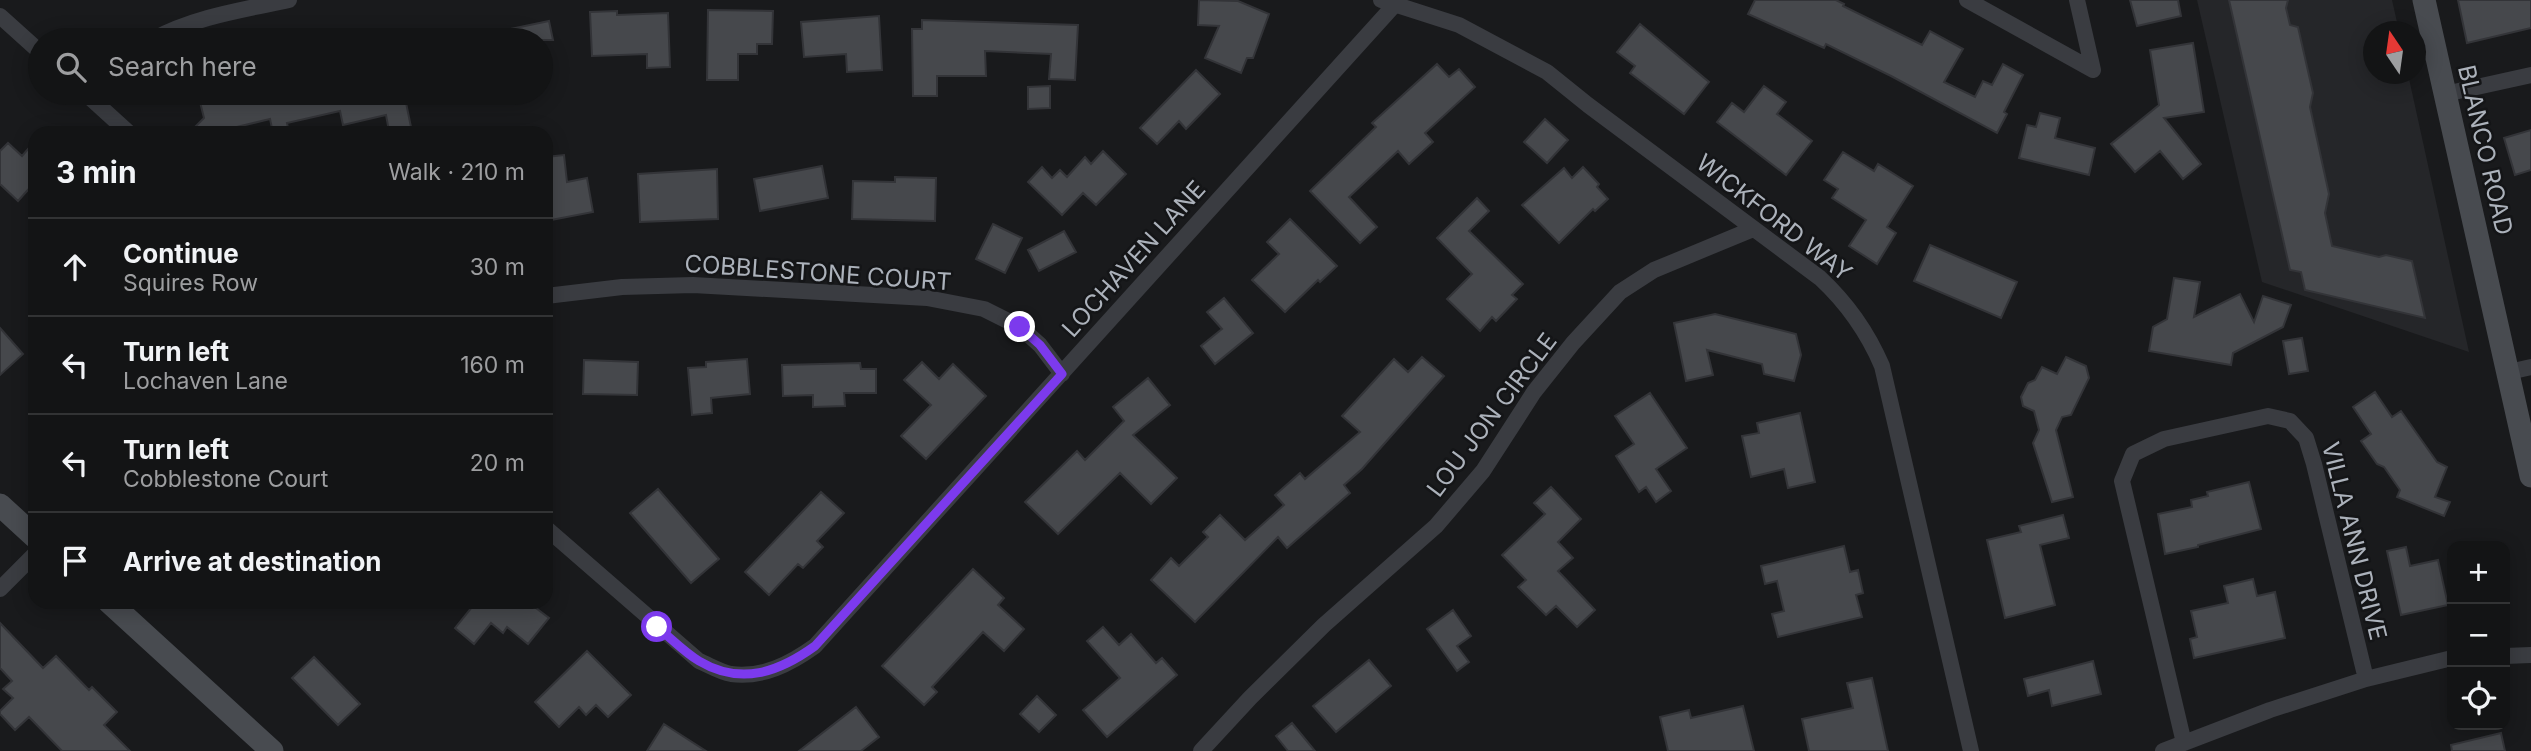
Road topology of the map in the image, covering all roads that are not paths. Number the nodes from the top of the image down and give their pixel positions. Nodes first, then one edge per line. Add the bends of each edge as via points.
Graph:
1 (289, 0) edge
2 (1967, 0) edge
3 (2077, 0) edge
4 (2424, 0) edge
5 (1392, 1) edge
6 (0, 16) edge
7 (179, 28) edge
8 (28, 41) edge
9 (2531, 75) edge
10 (2445, 94) junction
11 (100, 105) edge
12 (122, 126) edge
13 (1753, 229) junction
14 (553, 295) edge
15 (2520, 369) edge
16 (1062, 374) junction
17 (2531, 476) edge
18 (0, 505) edge
19 (28, 531) edge
20 (553, 534) edge
21 (28, 561) edge
22 (0, 589) edge
23 (117, 609) edge
24 (2531, 655) edge
25 (2510, 656) edge
26 (2447, 659) edge
27 (2366, 679) junction
28 (2184, 743) junction
29 (272, 751) edge
30 (1200, 751) edge
31 (1971, 751) edge
32 (2162, 751) edge

1 - 7 street
2 - 3 street via 2093,70
4 - 10 main road, BLANCO ROAD
5 - 13 street, WICKFORD WAY via 1459,25 1546,72
5 - 16 street, LOCHAVEN LANE
6 - 8 street
9 - 10 street
10 - 15 main road, BLANCO ROAD
11 - 12 street
13 - 30 street, LOU JON CIRCLE via 1654,270 1620,292 1542,382 1483,471 1436,526 1325,625
13 - 31 street, WICKFORD WAY via 1844,301 1882,366
14 - 16 street, COBBLESTONE COURT via 693,285 927,298 984,309 1020,327
15 - 17 main road, BLANCO ROAD
16 - 20 street, LOCHAVEN LANE via 815,646 793,662 762,673 729,674 699,661
18 - 19 main road
21 - 22 street
23 - 29 main road
24 - 25 street
26 - 27 street
27 - 28 street
27 - 28 street, VILLA ANN DRIVE via 2306,439 2290,421 2268,416 2164,439 2133,454 2122,481
28 - 32 street

